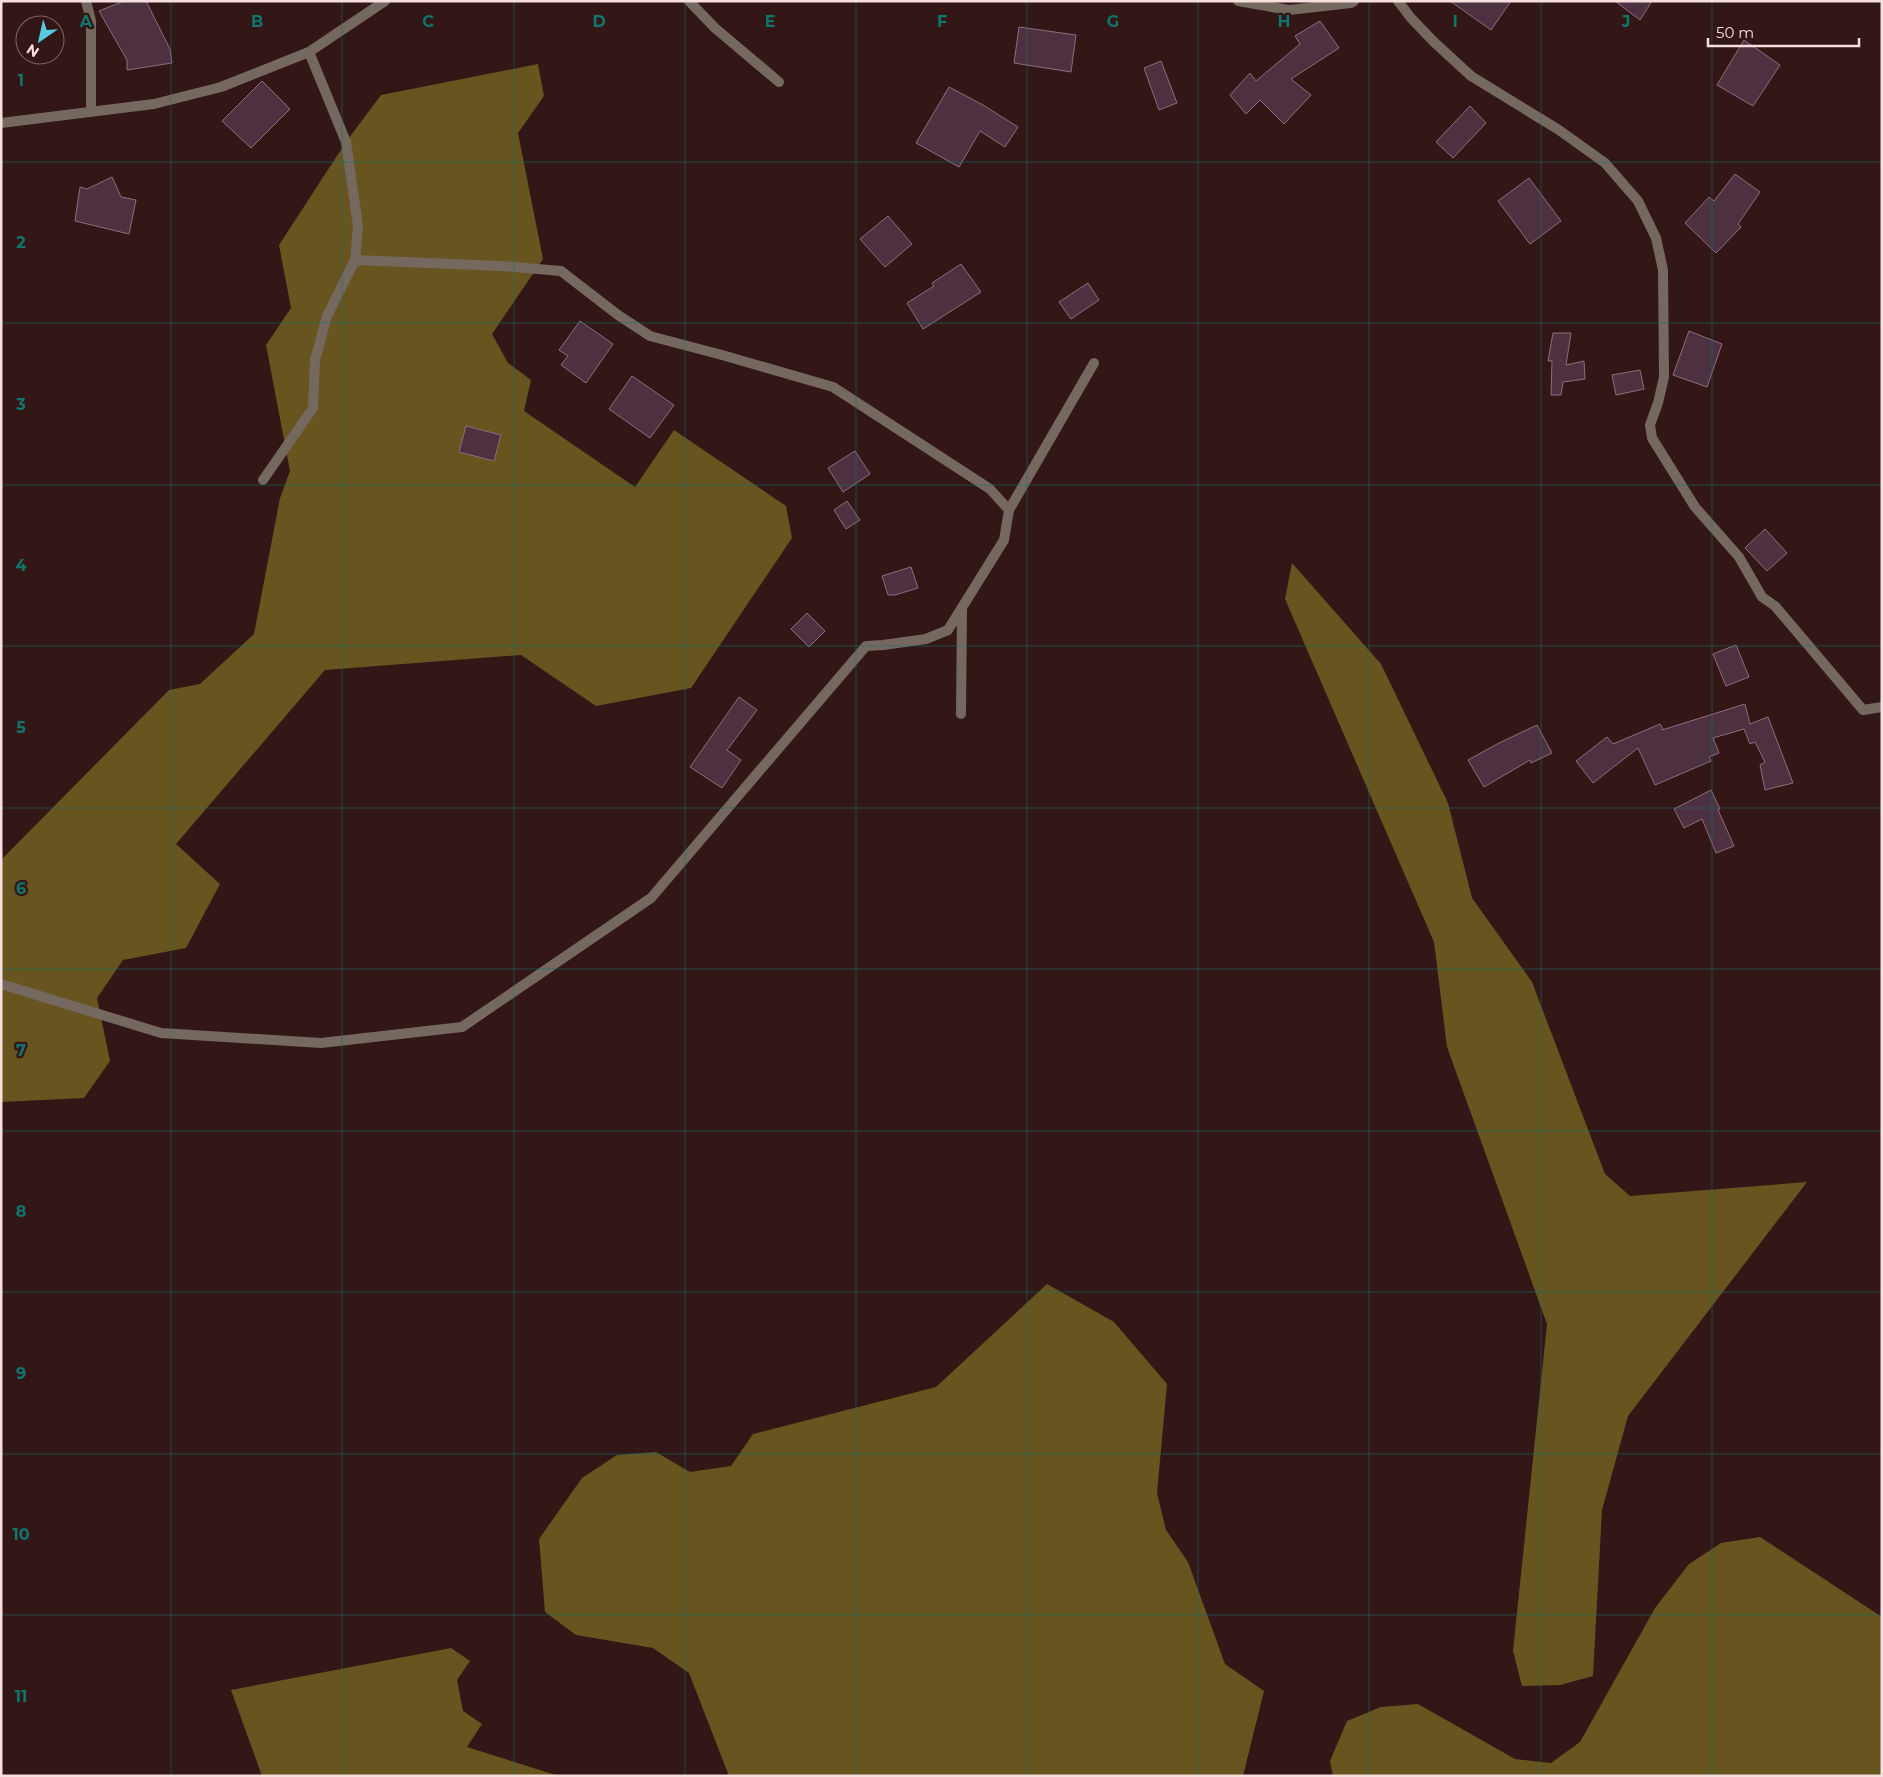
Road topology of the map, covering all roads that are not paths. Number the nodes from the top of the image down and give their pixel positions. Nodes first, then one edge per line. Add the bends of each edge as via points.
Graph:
1 (86, 1) edge
2 (385, 1) edge
3 (689, 1) edge
4 (1238, 1) edge
5 (1354, 1) edge
6 (1398, 1) edge
7 (309, 52) junction
8 (779, 82) dead end
9 (91, 111) junction
10 (1, 123) edge
11 (355, 260) junction
12 (1094, 363) dead end
13 (263, 480) dead end
14 (1009, 510) junction
15 (962, 608) junction
16 (1882, 707) edge
17 (961, 714) dead end
18 (1, 984) edge

1 - 9 street via 91,21
2 - 7 street
3 - 8 street via 715,28
4 - 5 street via 1289,10
6 - 16 street via 1434,42 1471,76 1559,130 1605,163 1638,201 1656,238 1664,270 1664,377 1650,425 1652,438 1695,507 1739,558 1762,597 1775,606 1863,710
7 - 9 street via 221,87 154,104
7 - 11 street via 346,142 358,226
9 - 10 street
11 - 13 street via 327,316 315,360 313,408
11 - 14 street via 561,271 650,336 833,387 990,489
12 - 14 street
14 - 15 street via 1004,540
15 - 17 street
15 - 18 street via 948,630 926,639 866,646 651,898 462,1027 321,1043 161,1033

